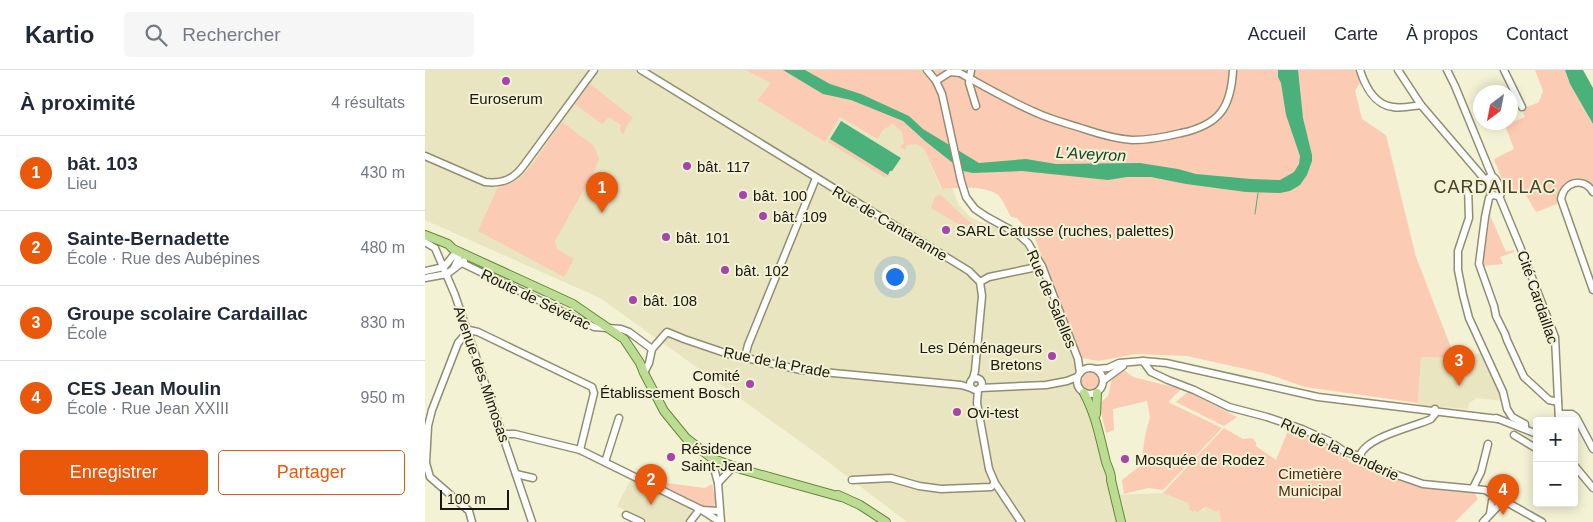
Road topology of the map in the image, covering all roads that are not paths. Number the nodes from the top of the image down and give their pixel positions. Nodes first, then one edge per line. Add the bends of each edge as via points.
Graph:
1 (594, 70) edge
2 (641, 70) edge
3 (927, 70) edge
4 (971, 70) edge
5 (1233, 70) edge
6 (1360, 70) edge
7 (1398, 70) edge
8 (1447, 70) edge
9 (1504, 70) edge
10 (969, 78) junction
11 (936, 81) junction
12 (686, 97) junction
13 (976, 106) dead end
14 (1421, 106) junction
15 (1522, 107) dead end
16 (723, 120) junction
17 (425, 156) edge
18 (1492, 176) junction
19 (816, 178) junction
20 (1492, 190) junction
21 (1593, 192) edge
22 (425, 239) edge
23 (457, 251) junction
24 (439, 255) junction
25 (469, 256) junction
26 (462, 263) junction
27 (1042, 266) junction
28 (444, 267) junction
29 (454, 268) junction
30 (429, 270) edge
31 (447, 274) junction
32 (425, 278) edge
33 (980, 282) junction
34 (1593, 290) edge
35 (610, 330) junction
36 (468, 332) junction
37 (652, 350) junction
38 (745, 357) junction
39 (1078, 359) junction
40 (1143, 361) junction
41 (1130, 363) junction
42 (1088, 368) junction
43 (1097, 370) junction
44 (644, 374) junction
45 (1079, 375) junction
46 (1104, 380) junction
47 (1067, 381) junction
48 (976, 382) junction
49 (1081, 390) junction
50 (1097, 393) junction
51 (1558, 402) junction
52 (1435, 411) junction
53 (1559, 417) edge
54 (1576, 417) edge
55 (619, 418) dead end
56 (1096, 421) junction
57 (1578, 421) edge
58 (1525, 429) junction
59 (1533, 432) edge
60 (503, 434) junction
61 (1514, 435) dead end
62 (1489, 444) dead end
63 (1533, 447) edge
64 (1593, 449) edge
65 (580, 450) junction
66 (1360, 456) junction
67 (711, 457) junction
68 (605, 462) junction
69 (723, 462) junction
70 (734, 466) junction
71 (715, 468) junction
72 (426, 469) edge
73 (1578, 470) edge
74 (516, 474) junction
75 (533, 478) dead end
76 (852, 480) dead end
77 (717, 483) junction
78 (995, 483) junction
79 (1473, 488) junction
80 (1593, 488) edge
81 (1494, 499) junction
82 (1505, 500) junction
83 (700, 510) junction
84 (719, 511) junction
85 (626, 515) dead end
86 (1490, 515) junction
87 (472, 522) edge
88 (532, 522) edge
89 (641, 522) edge
90 (690, 522) edge
91 (721, 522) edge
92 (886, 522) edge
93 (1021, 522) edge
94 (1121, 522) edge
95 (1483, 522) edge
96 (1542, 522) edge

1 - 17 street via 512,178 485,182
2 - 12 street, Rue de Cantaranne
3 - 11 street, Rue de Salelles
4 - 10 street
5 - 10 street via 1229,101 1221,113 1207,123 1192,131 1131,140 1100,134 1038,114
6 - 14 street via 1367,88 1384,104 1397,108
7 - 14 street
8 - 18 street, Cité Cardaillac
9 - 15 street
10 - 11 street via 950,72
10 - 13 street
11 - 27 street, Rue de Salelles via 942,94 966,197 975,209 1028,243
12 - 16 street, Rue de Cantaranne
12 - 16 street, Rue de Cantaranne via 690,103
14 - 20 street
16 - 19 street, Rue de Cantaranne
18 - 20 street
18 - 20 street, Cité Cardaillac via 1498,182 1501,194
19 - 33 street, Rue de Cantaranne via 969,272
19 - 38 street
20 - 51 street, Cité Cardaillac via 1521,249 1555,337
20 - 51 street via 1479,264 1496,316 1524,377 1549,400
20 - 58 street via 1468,187 1469,218 1458,251 1458,270 1469,318 1495,372 1507,409 1512,417 1525,424
21 - 34 street via 1586,184 1577,182 1564,189 1561,199
22 - 23 main road, Route de Sévérac via 448,244
22 - 24 street, Avenue des Mimosas
23 - 25 main road, Route de Sévérac
23 - 28 street
23 - 29 street
24 - 28 street, Avenue des Mimosas
24 - 30 street
25 - 26 street
25 - 35 main road, Route de Sévérac via 571,307 577,306
26 - 29 street
26 - 35 street, Route de Sévérac via 594,328
27 - 33 street
27 - 39 street, Rue de Salelles
28 - 30 street
28 - 31 street, Avenue des Mimosas
29 - 31 street
31 - 32 street
31 - 36 street, Avenue des Mimosas
33 - 48 street via 982,296
35 - 37 street via 629,332
35 - 44 main road, Route de Sévérac via 624,339
36 - 60 street, Avenue des Mimosas
36 - 65 street via 478,332 592,387 594,393
36 - 72 street via 458,343 432,410 427,433
37 - 38 street, Rue de la Prade via 667,332
37 - 44 street
38 - 48 street, Rue de la Prade via 806,370 961,385
39 - 42 street, Rue de Salelles
39 - 45 street, Rue de Salelles
40 - 41 street
40 - 52 street via 1165,362 1318,397
40 - 66 street, Rue de la Penderie via 1151,372 1160,377 1229,406 1302,429
41 - 43 street
41 - 46 street
42 - 43 street
42 - 45 street
43 - 46 street
44 - 67 main road, Route de Sévérac via 676,426
45 - 47 street
45 - 49 street
46 - 50 street
47 - 48 street via 1013,387
47 - 49 street
48 - 78 street via 989,469
49 - 50 street
49 - 56 main road
50 - 56 main road
51 - 53 street, Cité Cardaillac
52 - 58 street via 1494,416
52 - 66 street via 1431,419 1373,442 1364,448
53 - 54 street via 1570,414
55 - 68 street
56 - 94 main road
57 - 64 street
58 - 59 street
60 - 65 street
60 - 74 street, Avenue des Mimosas
61 - 63 street
62 - 79 street
65 - 68 street
66 - 79 street, Rue de la Penderie via 1365,464 1417,483
67 - 69 main road, Route de Sévérac
67 - 71 street
68 - 83 street
69 - 70 main road, Route de Sévérac
69 - 71 street
70 - 77 street
70 - 92 main road, Route de Sévérac via 766,477 830,491
71 - 77 street
72 - 87 street via 430,477 469,511
73 - 80 street
74 - 75 street
74 - 88 street, Avenue des Mimosas
76 - 78 street via 891,478 941,489 991,487
77 - 84 street
78 - 93 street
79 - 81 street, Rue de la Penderie via 1487,491
81 - 82 street
81 - 86 street
82 - 86 street
82 - 96 street
83 - 84 street
83 - 90 street
83 - 91 street
84 - 91 street
85 - 89 street
86 - 95 street

